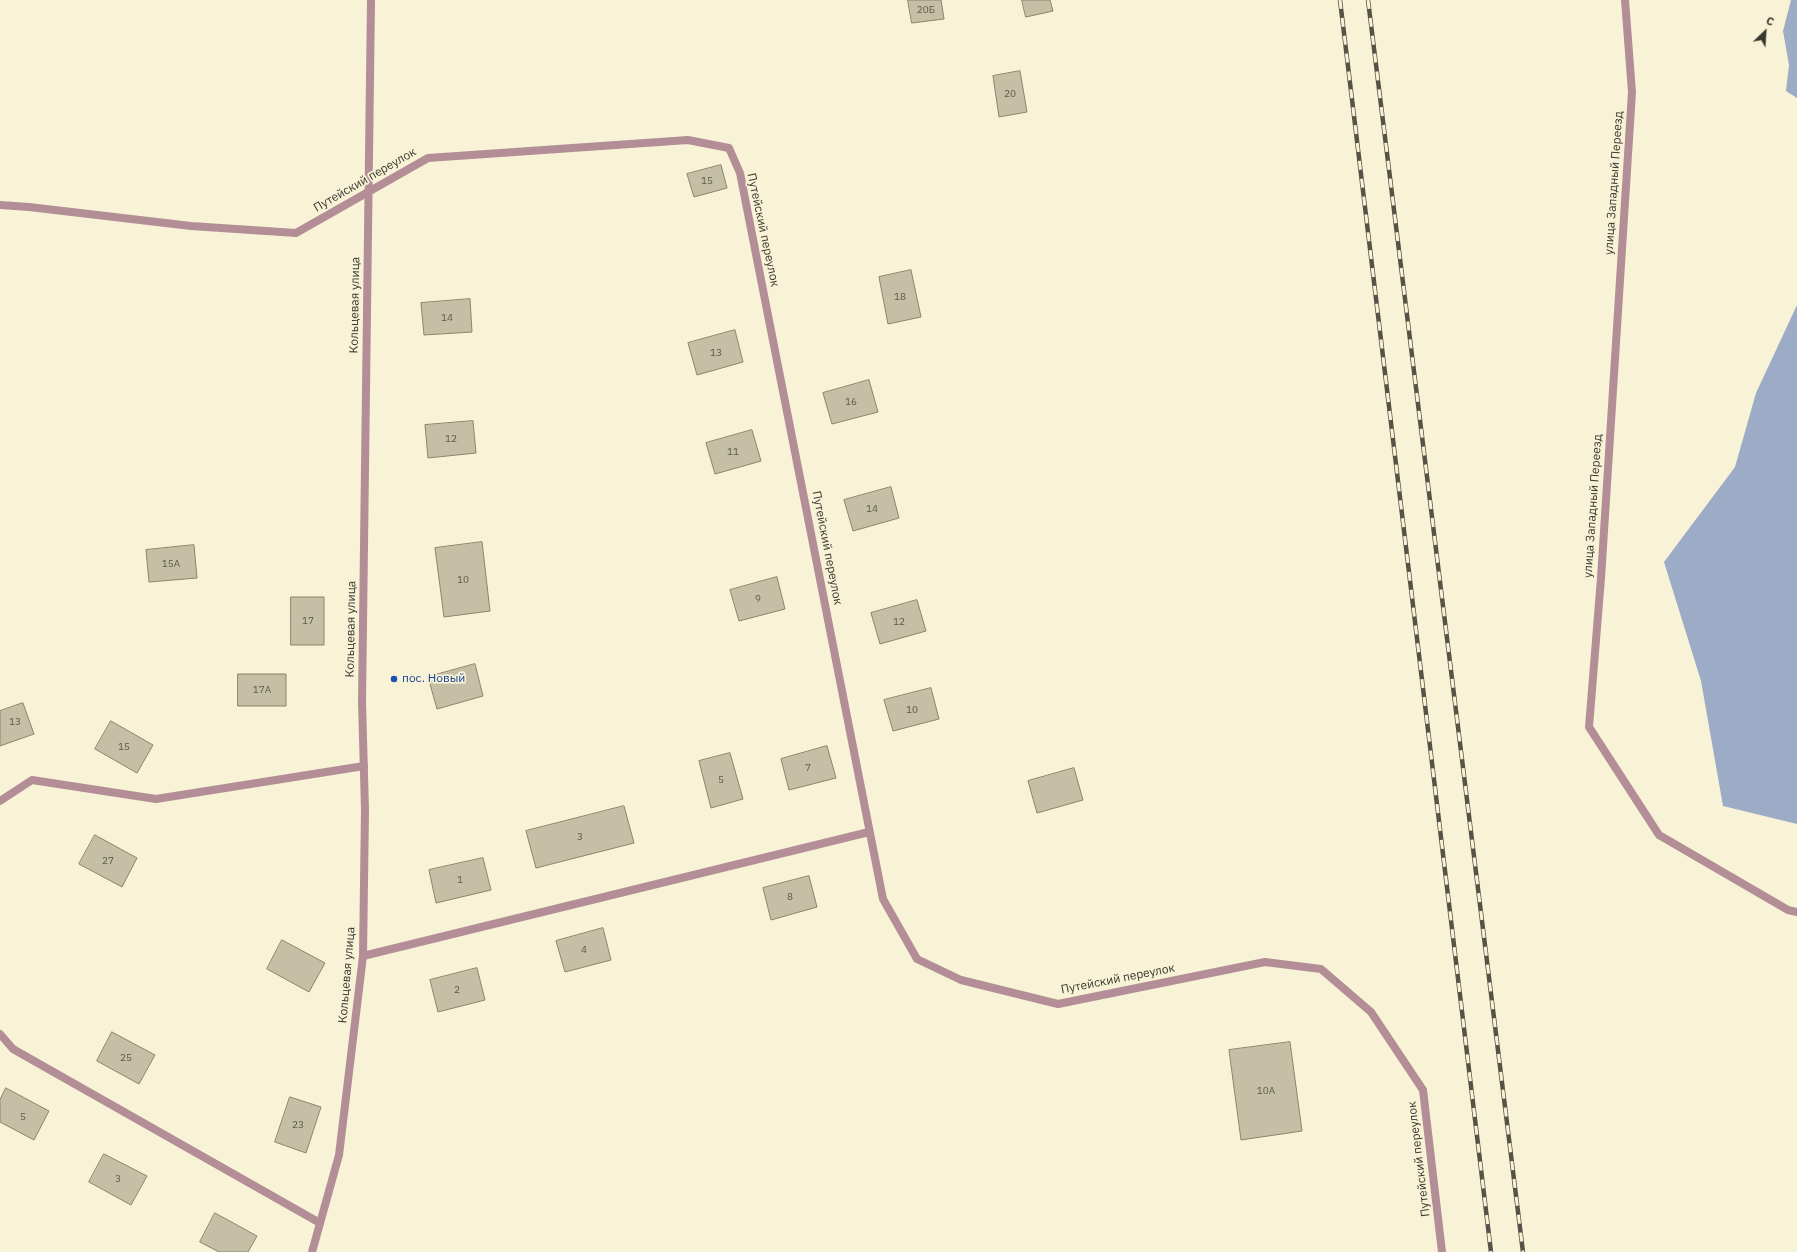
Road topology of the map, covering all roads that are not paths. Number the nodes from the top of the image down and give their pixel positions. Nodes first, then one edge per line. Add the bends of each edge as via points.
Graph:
1 (371, 0) edge
2 (1625, 0) edge
3 (368, 192) junction
4 (0, 206) edge
5 (364, 766) junction
6 (0, 801) edge
7 (869, 832) junction
8 (1797, 912) edge
9 (363, 956) junction
10 (0, 1034) edge
11 (320, 1223) junction
12 (312, 1252) edge
13 (1442, 1252) edge

1 - 3 street, Кольцевая улица
2 - 8 street, улица Западный Переезд via 1632,92 1589,727 1659,834 1788,910
3 - 4 street, Путейский переулок via 296,233 191,226 30,207
3 - 5 street, Кольцевая улица via 362,702
3 - 7 street, Путейский переулок via 428,158 688,140 729,148 740,173
5 - 6 street via 156,798 32,780
5 - 9 street, Кольцевая улица via 366,810
7 - 9 street
7 - 13 street, Путейский переулок via 883,899 917,959 961,980 1058,1004 1265,962 1321,969 1371,1012 1423,1090
9 - 11 street, Кольцевая улица via 340,1155
10 - 11 street via 13,1049
11 - 12 street, Кольцевая улица

